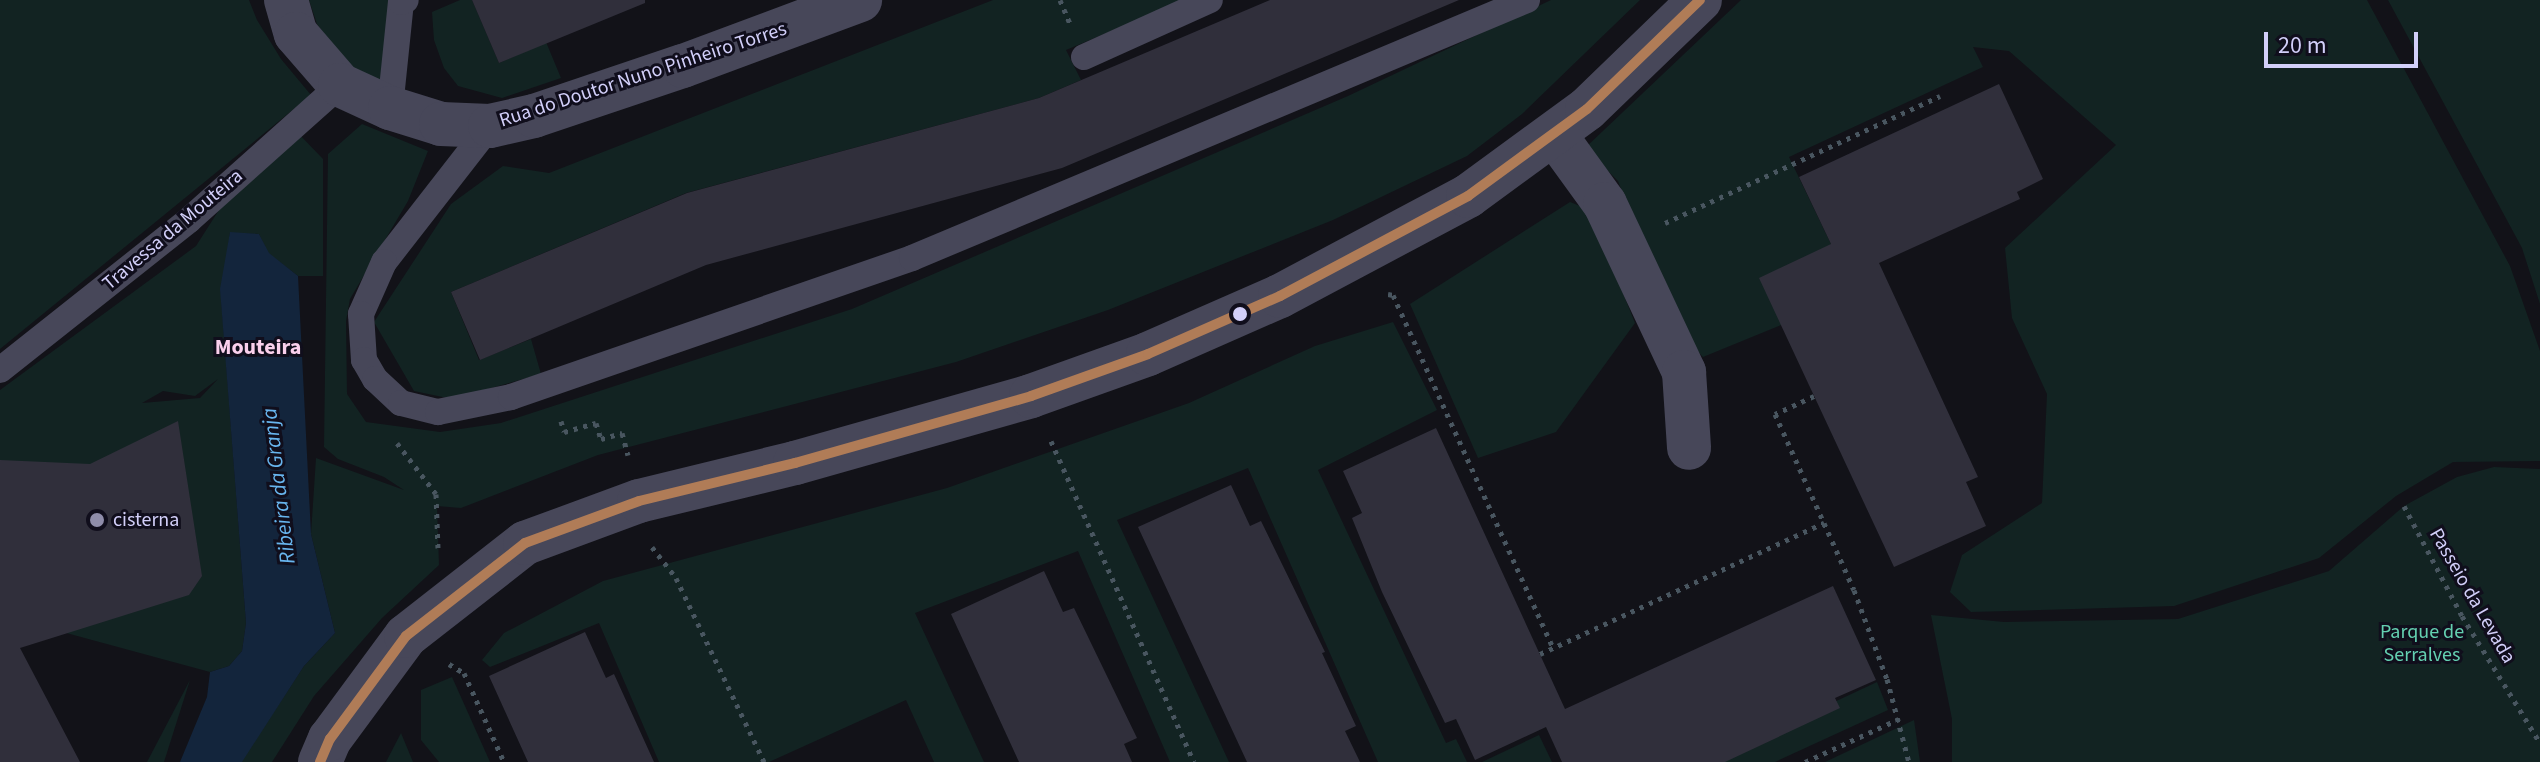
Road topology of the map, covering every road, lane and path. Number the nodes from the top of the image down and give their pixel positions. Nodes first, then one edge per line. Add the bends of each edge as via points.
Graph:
1 (286, 0) edge
2 (406, 0) edge
3 (860, 0) edge
4 (1060, 0) edge
5 (1210, 0) edge
6 (1527, 0) edge
7 (1700, 0) edge
8 (1068, 18) dead end
9 (1084, 57) dead end
10 (340, 85) junction
11 (1940, 96) dead end
12 (390, 108) junction
13 (490, 126) junction
14 (1555, 135) junction
15 (1624, 241) junction
16 (1378, 291) dead end
17 (0, 370) edge
18 (1031, 396) junction
19 (1814, 396) dead end
20 (559, 415) dead end
21 (622, 433) dead end
22 (392, 437) dead end
23 (1689, 448) dead end
24 (2404, 506) dead end
25 (1824, 523) junction
26 (649, 544) dead end
27 (438, 550) dead end
28 (406, 636) junction
29 (1553, 648) junction
30 (1540, 654) dead end
31 (1899, 719) junction
32 (2540, 743) edge
33 (320, 762) edge
34 (504, 762) edge
35 (764, 762) edge
36 (1194, 762) edge
37 (1805, 762) edge
38 (1909, 762) edge

1 - 10 street, Rua do Doutor Nuno Pinheiro Torres via 296,34
2 - 12 lane via 401,2
3 - 13 street, Rua do Doutor Nuno Pinheiro Torres via 683,66
4 - 8 path
5 - 9 lane
6 - 13 lane via 912,258 511,397 438,412 401,403 375,379 364,360 361,314 384,262
7 - 14 street
10 - 12 street, Rua do Doutor Nuno Pinheiro Torres
10 - 17 lane, Travessa da Mouteira via 189,220
11 - 15 path
12 - 13 street, Rua do Doutor Nuno Pinheiro Torres via 441,124
14 - 15 street via 1605,204
14 - 18 street via 1468,196 1372,250 1148,354
15 - 23 street via 1684,372
16 - 29 path via 1393,295
18 - 28 street via 639,501 525,543
18 - 36 path
19 - 25 path via 1775,414
20 - 21 path via 564,432 596,423 601,439
22 - 27 path via 436,494
24 - 32 path, Passeio da Levada via 2462,616
25 - 29 path
25 - 31 path via 1854,590
26 - 35 path via 676,578
28 - 33 street via 330,739
28 - 34 path via 464,673
29 - 30 path
31 - 37 path
31 - 38 path

